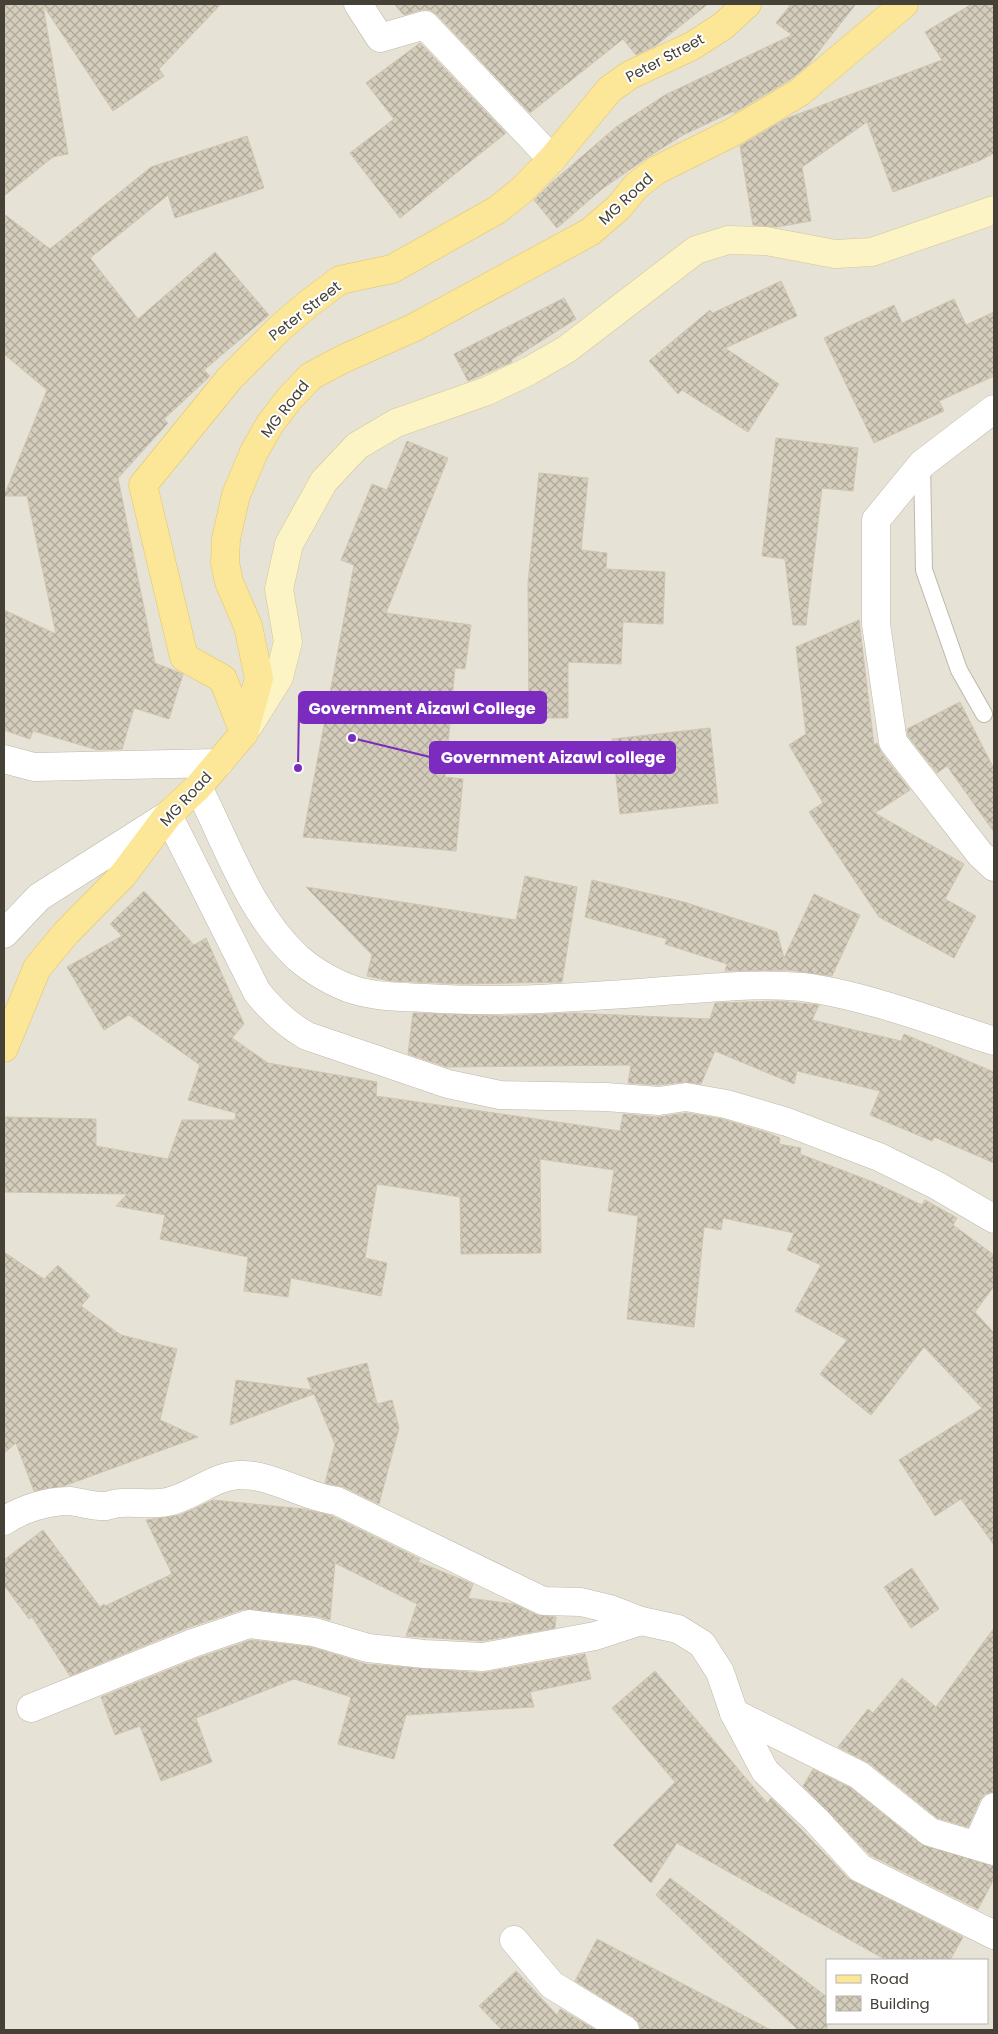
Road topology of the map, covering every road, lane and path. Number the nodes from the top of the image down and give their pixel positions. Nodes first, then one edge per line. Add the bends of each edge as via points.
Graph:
1 (358, 4) edge
2 (747, 4) edge
3 (904, 4) edge
4 (552, 159) junction
5 (994, 210) edge
6 (994, 409) edge
7 (922, 464) junction
8 (984, 714) dead end
9 (244, 733) junction
10 (4, 759) edge
11 (219, 763) junction
12 (198, 787) junction
13 (168, 815) junction
14 (994, 867) edge
15 (38, 897) junction
16 (4, 921) edge
17 (4, 934) edge
18 (994, 1041) edge
19 (4, 1048) edge
20 (994, 1219) edge
21 (4, 1521) edge
22 (641, 1621) junction
23 (32, 1708) dead end
24 (734, 1713) junction
25 (994, 1807) edge
26 (986, 1848) edge
27 (994, 1935) edge
28 (514, 1940) dead end
29 (625, 2030) edge

1 - 4 street via 380,38 425,26
2 - 4 main road, Peter Street via 723,26 692,46 610,88
3 - 9 main road, MG Road via 800,92 733,132 657,170 636,186 590,232 413,328 311,376 289,399 254,452 236,495 226,539 225,563 229,582 248,626 259,678
4 - 9 main road, Peter Street via 516,195 460,233 392,269 340,280 308,304 230,378 143,485 184,657 223,679
5 - 9 main road via 872,252 835,254 766,241 728,240 696,250 567,349 529,371 487,391 396,423 357,446 324,481 289,544 279,589 288,642 279,677
6 - 7 street
7 - 8 lane via 924,570 959,670
7 - 14 street via 876,520 876,624 893,742 980,854
9 - 11 main road, MG Road
10 - 11 street via 34,767
11 - 12 main road, MG Road
12 - 13 main road, MG Road
12 - 18 street via 241,879 278,936 300,959 328,978 355,990 391,996 480,1002 769,985 843,995
13 - 15 street
13 - 19 main road, MG Road via 123,875 37,968
13 - 20 street via 257,992 286,1024 307,1036 448,1084 500,1095 606,1096 659,1101 686,1097 726,1104 787,1122 880,1157
15 - 16 street
15 - 17 street
21 - 22 street via 24,1510 67,1501 106,1506 169,1502 216,1480 238,1475 287,1485 308,1495 336,1501 542,1601 581,1602
22 - 23 street via 595,1636 483,1657 368,1648 314,1632 249,1624
22 - 24 street via 678,1629 702,1644 720,1672
24 - 26 street via 859,1775 930,1832
24 - 27 street via 765,1771 860,1868
25 - 26 street
28 - 29 street via 552,1985

